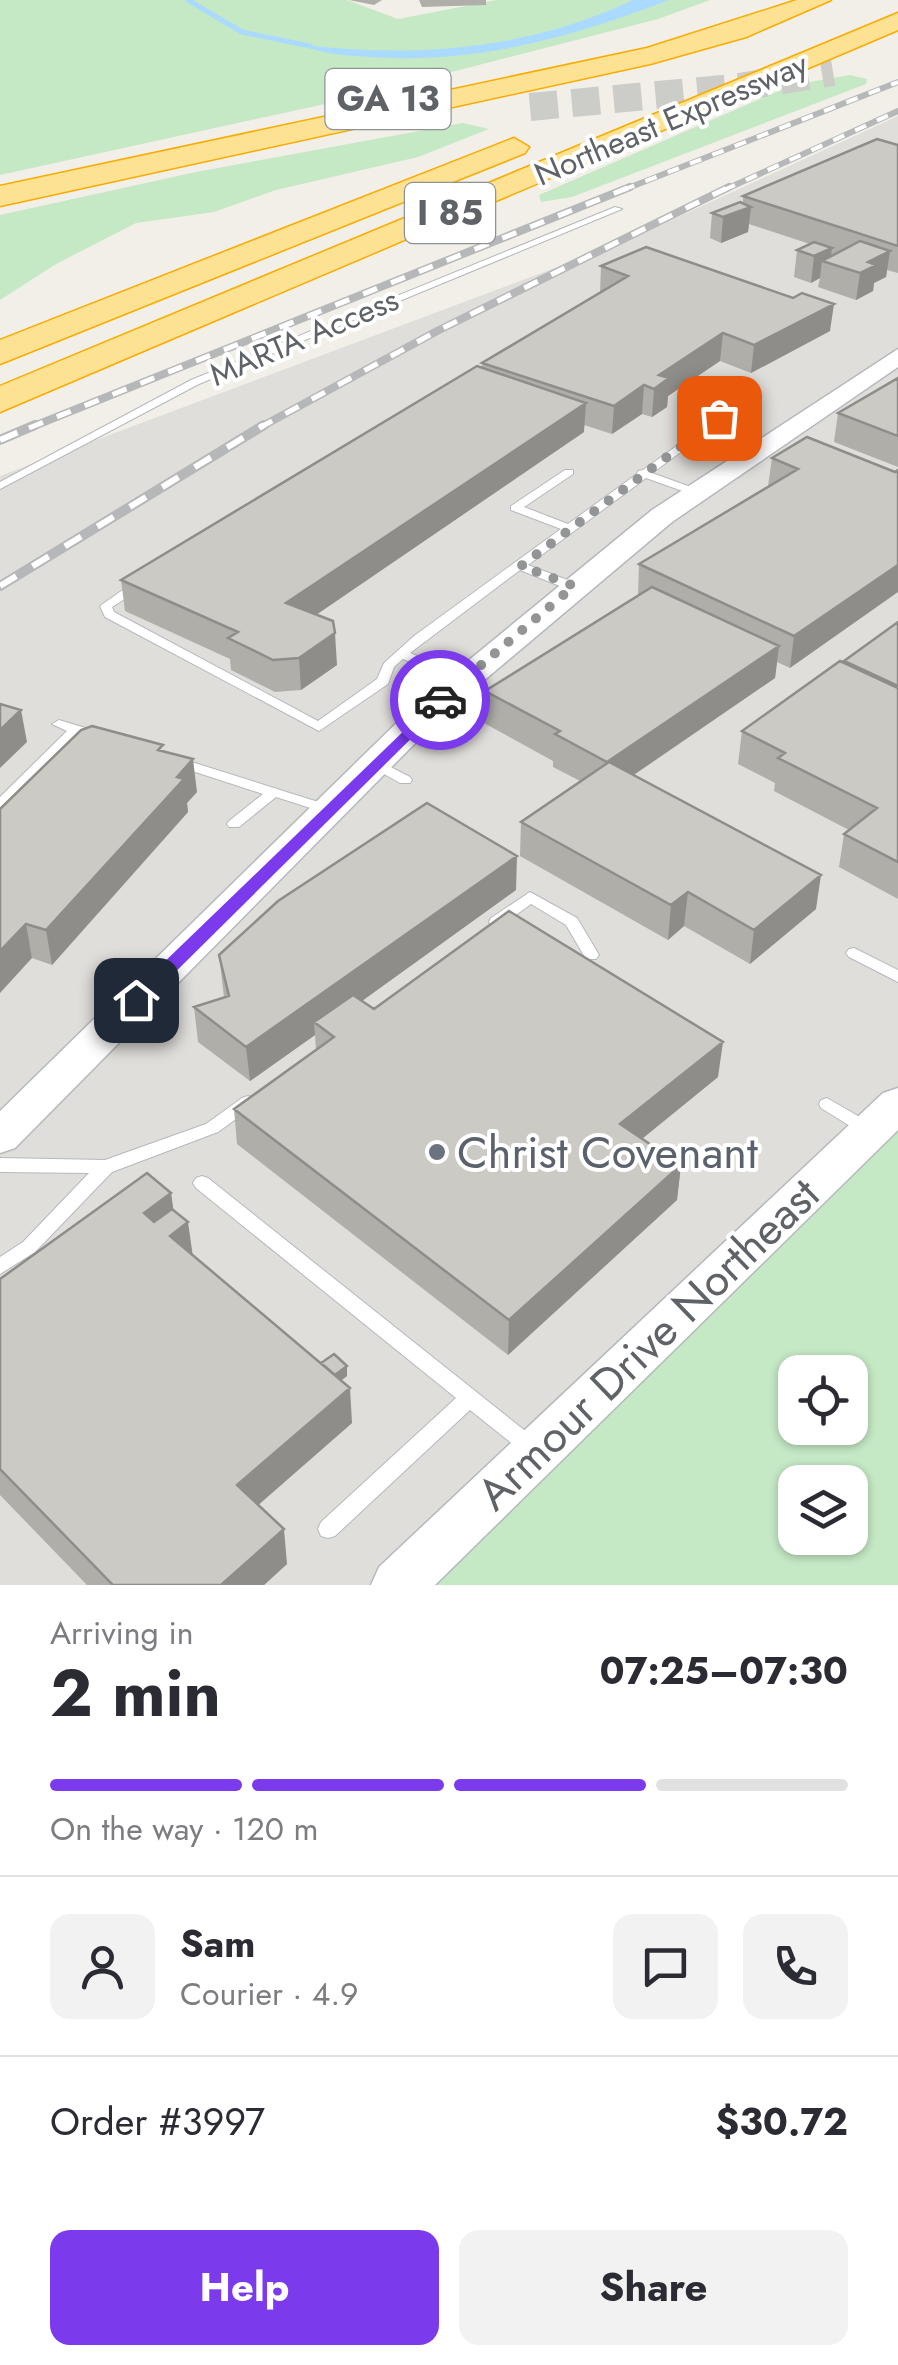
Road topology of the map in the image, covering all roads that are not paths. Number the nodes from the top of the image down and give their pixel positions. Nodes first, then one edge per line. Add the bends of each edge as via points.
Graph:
1 (772, 0) edge
2 (819, 0) edge
3 (850, 8) dead end
4 (898, 21) edge
5 (868, 64) dead end
6 (832, 72) tunnel mouth
7 (683, 76) dead end
8 (535, 126) junction
9 (142, 161) junction
10 (0, 182) edge
11 (0, 196) edge
12 (618, 210) dead end
13 (0, 323) edge
14 (0, 353) edge
15 (898, 356) edge
16 (747, 398) dead end
17 (0, 400) edge
18 (570, 472) dead end
19 (642, 473) junction
20 (0, 486) edge
21 (695, 492) junction
22 (569, 528) junction
23 (521, 566) junction
24 (150, 577) edge
25 (574, 586) junction
26 (401, 654) junction
27 (462, 681) junction
28 (416, 723) junction
29 (59, 724) dead end
30 (76, 729) junction
31 (112, 740) edge
32 (450, 742) dead end
33 (166, 758) edge
34 (374, 762) junction
35 (406, 780) dead end
36 (274, 792) junction
37 (0, 805) edge
38 (326, 809) junction
39 (234, 824) dead end
40 (482, 932) edge
41 (854, 953) dead end
42 (591, 955) dead end
43 (898, 977) edge
44 (260, 1093) edge
45 (828, 1104) dead end
46 (884, 1117) edge
47 (0, 1137) edge
48 (0, 1165) edge
49 (106, 1167) junction
50 (202, 1183) dead end
51 (0, 1267) edge
52 (470, 1398) junction
53 (536, 1452) junction
54 (328, 1529) dead end
55 (398, 1585) edge

1 - 10 highway, GA 13 via 580,58
2 - 9 highway, GA 13 via 598,67
3 - 7 highway, Northeast Expressway
4 - 17 highway, Northeast Expressway / I 85
5 - 6 highway
8 - 9 highway
8 - 13 highway
8 - 14 highway, Northeast Expressway / I 85
9 - 11 highway, GA 13
12 - 20 lane, MARTA Access via 195,382
15 - 21 street
16 - 19 lane
18 - 22 lane via 515,508
19 - 21 lane
19 - 22 lane
21 - 25 street
22 - 23 lane
23 - 25 lane
23 - 26 lane
24 - 26 lane via 106,606 109,614 319,727 383,681
25 - 27 street
26 - 27 lane
27 - 28 street
28 - 32 lane
28 - 34 street
29 - 30 lane
30 - 31 lane
30 - 37 lane
33 - 36 lane
34 - 35 lane
34 - 38 street
36 - 38 lane
36 - 39 lane
38 - 47 street
40 - 42 lane via 530,897 572,922
41 - 43 lane
44 - 49 lane via 212,1128
45 - 46 lane
46 - 53 street, Armour Drive Northeast
48 - 49 lane
49 - 51 lane
50 - 52 lane
52 - 53 lane
52 - 54 lane
53 - 55 street, Armour Drive Northeast

